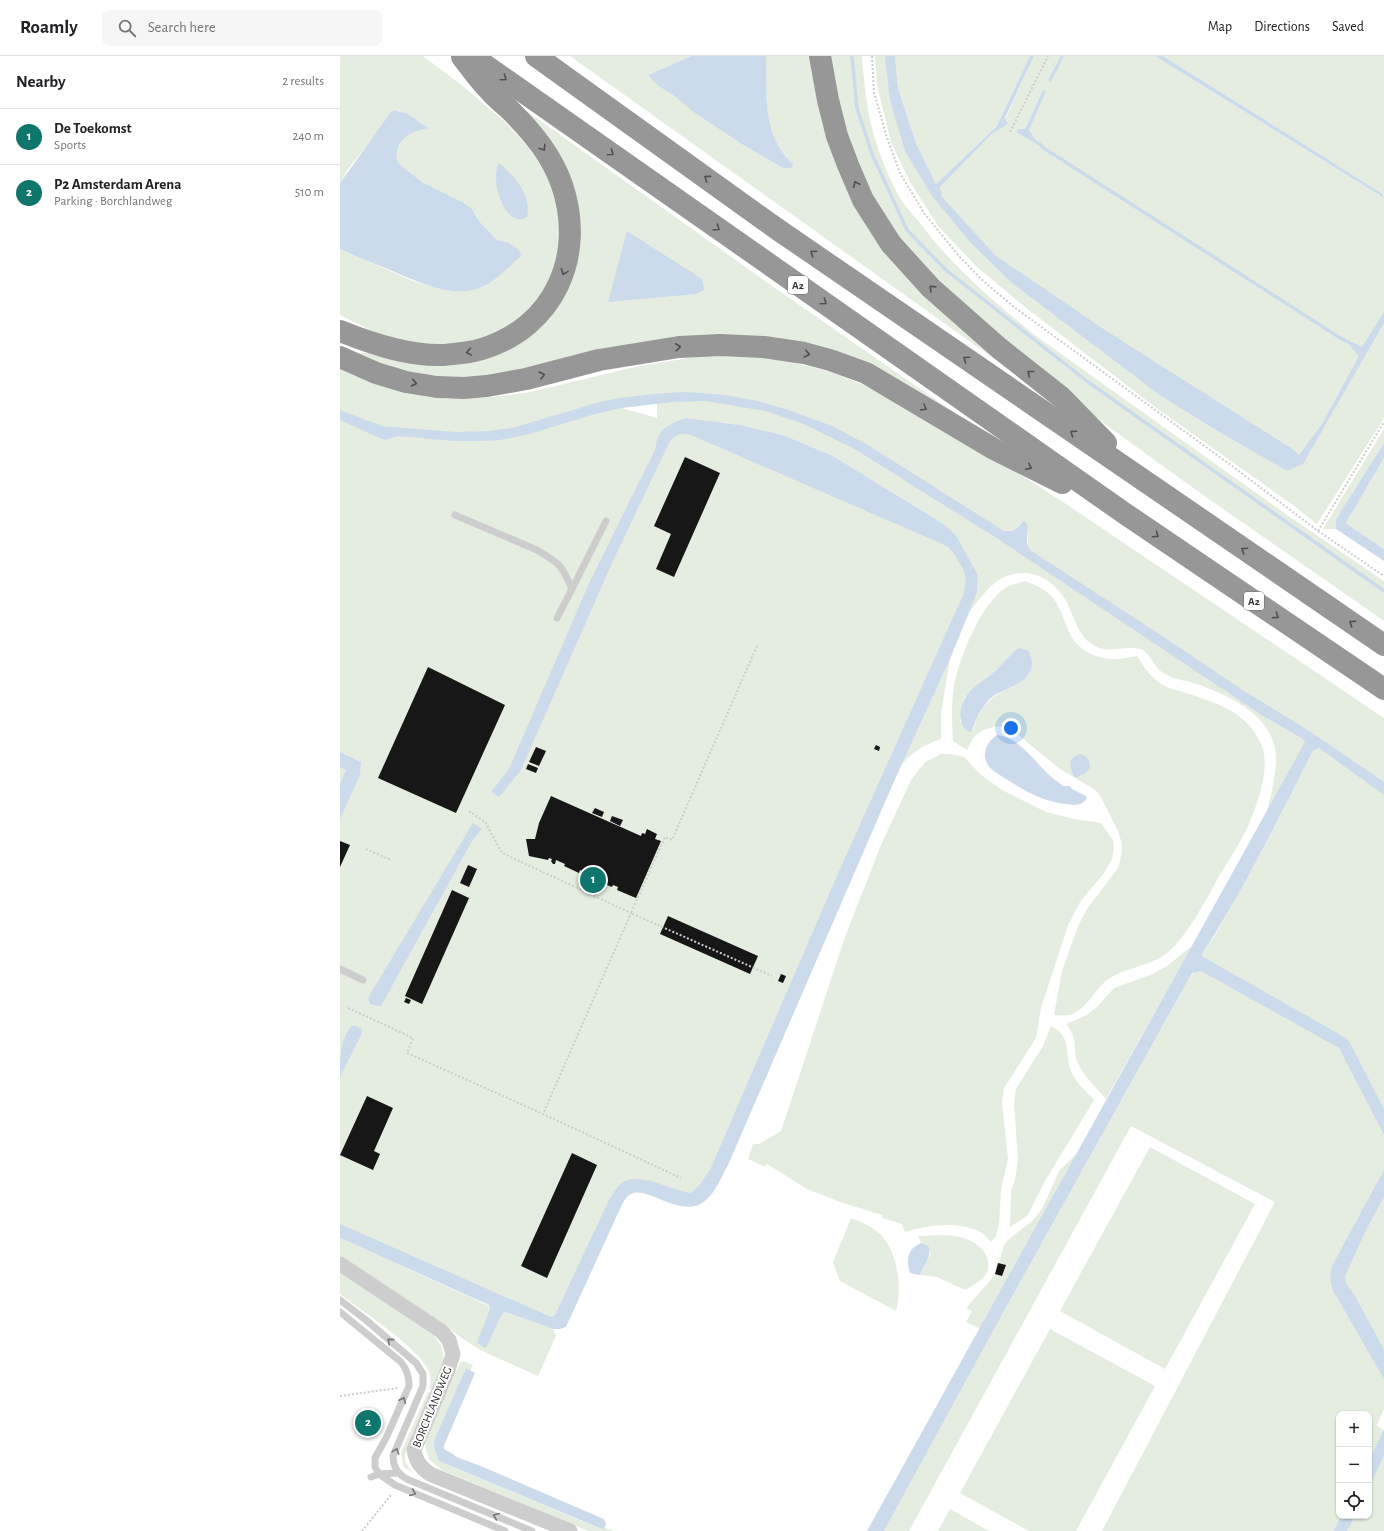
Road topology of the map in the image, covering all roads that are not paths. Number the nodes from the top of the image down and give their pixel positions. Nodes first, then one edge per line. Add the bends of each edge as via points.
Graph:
1 (461, 56) edge
2 (472, 56) edge
3 (536, 56) edge
4 (820, 56) edge
5 (340, 331) edge
6 (340, 356) edge
7 (1140, 479) junction
8 (1124, 513) junction
9 (455, 516) dead end
10 (606, 521) dead end
11 (572, 589) junction
12 (557, 618) dead end
13 (1384, 645) edge
14 (1384, 689) edge
15 (340, 969) edge
16 (363, 980) dead end
17 (340, 1264) edge
18 (340, 1300) edge
19 (340, 1312) edge
20 (398, 1473) junction
21 (380, 1474) junction
22 (371, 1477) dead end
23 (505, 1531) edge
24 (532, 1531) edge
25 (570, 1531) edge

1 -> 5 highway via 489,91 532,133 554,167 564,191 571,224 565,270 551,297 534,318 505,339 481,350 441,355 422,354 370,343
2 -> 8 highway, A2
7 -> 3 highway via 777,229
7 -> 4 highway via 1061,397 999,348 931,288 891,244 863,200 837,136
6 -> 8 highway, A2 via 376,373 406,382 464,388 526,379 599,360 679,347 764,347 804,353 866,372 994,449
13 -> 7 highway
8 -> 14 highway, A2
9 - 11 lane via 537,550 563,569
10 - 11 lane
11 - 12 lane
15 - 16 lane
17 - 25 street, BORCHLANDWEG via 441,1331 449,1340 453,1354 448,1370 414,1450 416,1460 422,1468 430,1474
20 -> 18 lane via 393,1456 423,1386 423,1374 416,1364
21 -> 19 lane via 375,1467 375,1458 409,1386 407,1369
20 - 21 lane
24 -> 20 lane via 408,1480
21 - 22 lane
21 -> 23 lane via 395,1485

